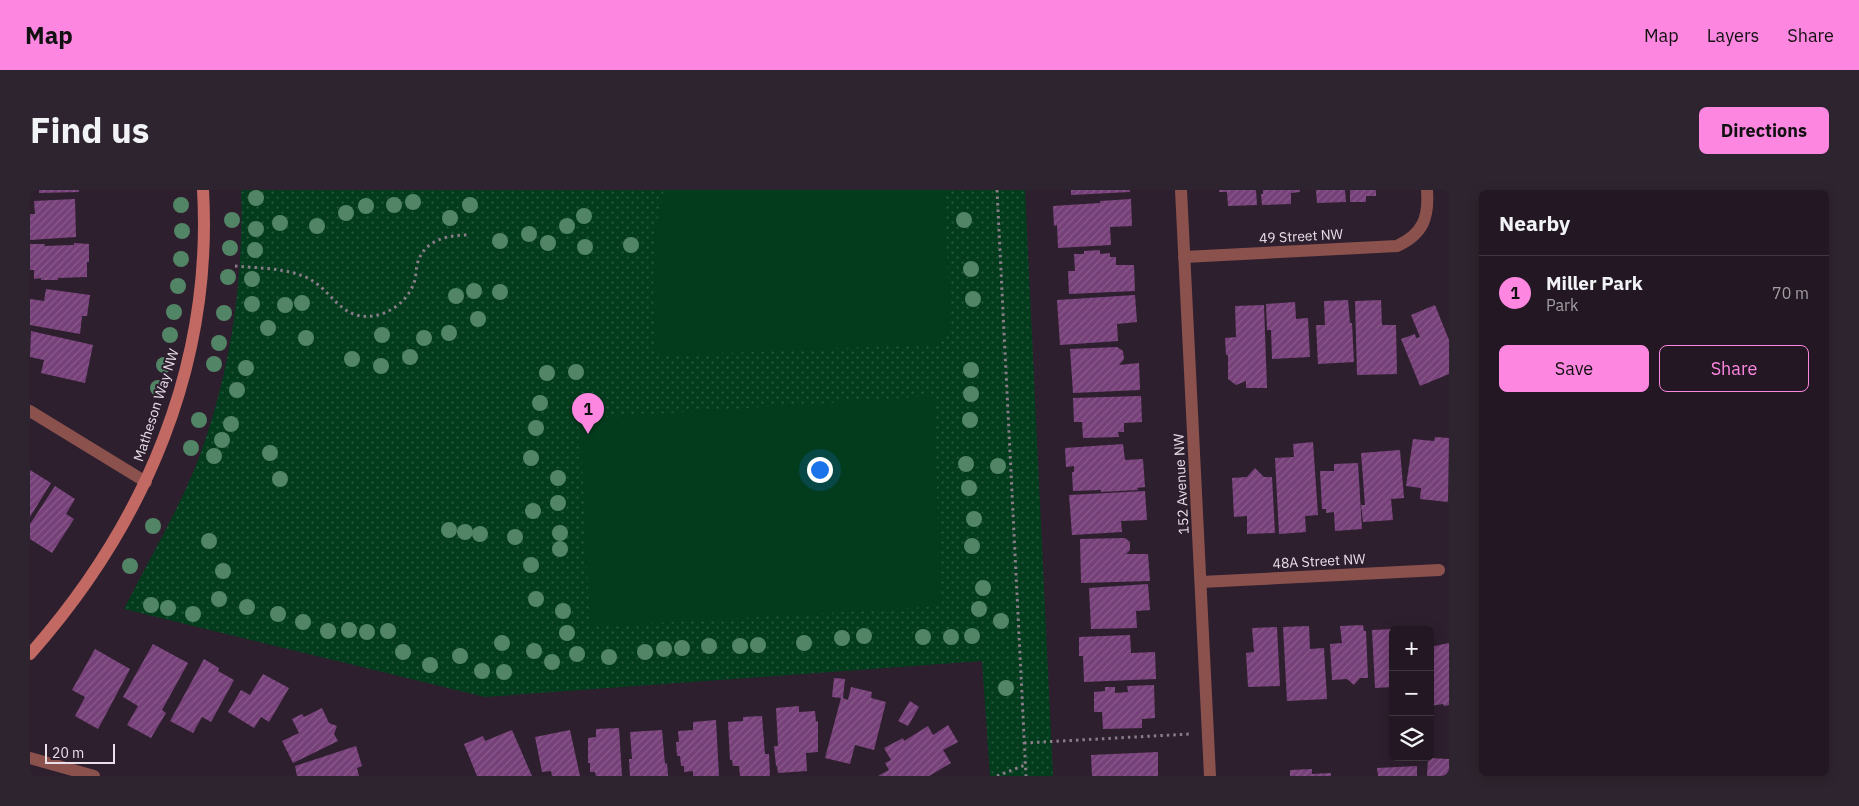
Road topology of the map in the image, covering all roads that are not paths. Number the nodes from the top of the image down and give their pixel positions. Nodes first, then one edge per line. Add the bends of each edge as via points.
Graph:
1 (203, 190) edge
2 (1181, 190) edge
3 (1428, 190) edge
4 (1184, 257) junction
5 (30, 412) edge
6 (146, 482) junction
7 (1439, 570) dead end
8 (1201, 582) junction
9 (30, 654) edge
10 (30, 758) edge
11 (94, 776) edge
12 (1210, 776) edge

1 - 6 street, Matheson Way NW via 200,302 191,351
2 - 4 street, 152 Avenue NW
3 - 4 street, 49 Street NW via 1426,216 1415,235 1397,246
4 - 8 street, 152 Avenue NW
5 - 6 street
6 - 9 street, Matheson Way NW via 102,562 63,616
7 - 8 street, 48A Street NW
8 - 12 street, 152 Avenue NW
10 - 11 street

